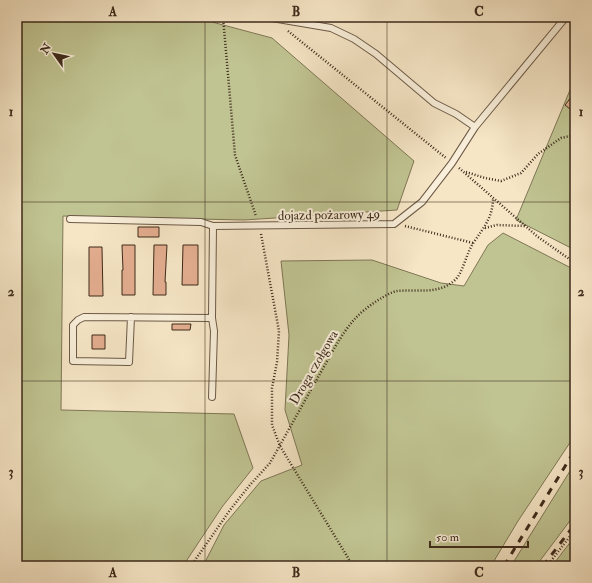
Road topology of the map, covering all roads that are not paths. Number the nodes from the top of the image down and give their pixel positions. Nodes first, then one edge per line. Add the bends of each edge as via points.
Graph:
1 (266, 17) edge
2 (566, 17) edge
3 (474, 127) junction
4 (70, 219) dead end
5 (213, 226) junction
6 (131, 317) junction
7 (212, 318) junction
8 (212, 397) dead end

1 - 3 lane via 331,28 354,39 376,54 434,103
2 - 3 lane, dojazd pożarowy 49
3 - 5 lane, dojazd pożarowy 49 via 452,163 422,202 394,224
4 - 5 lane via 201,222
5 - 7 lane
6 - 6 lane via 84,317 78,320 73,325 73,361 129,362
6 - 7 lane
7 - 8 lane

